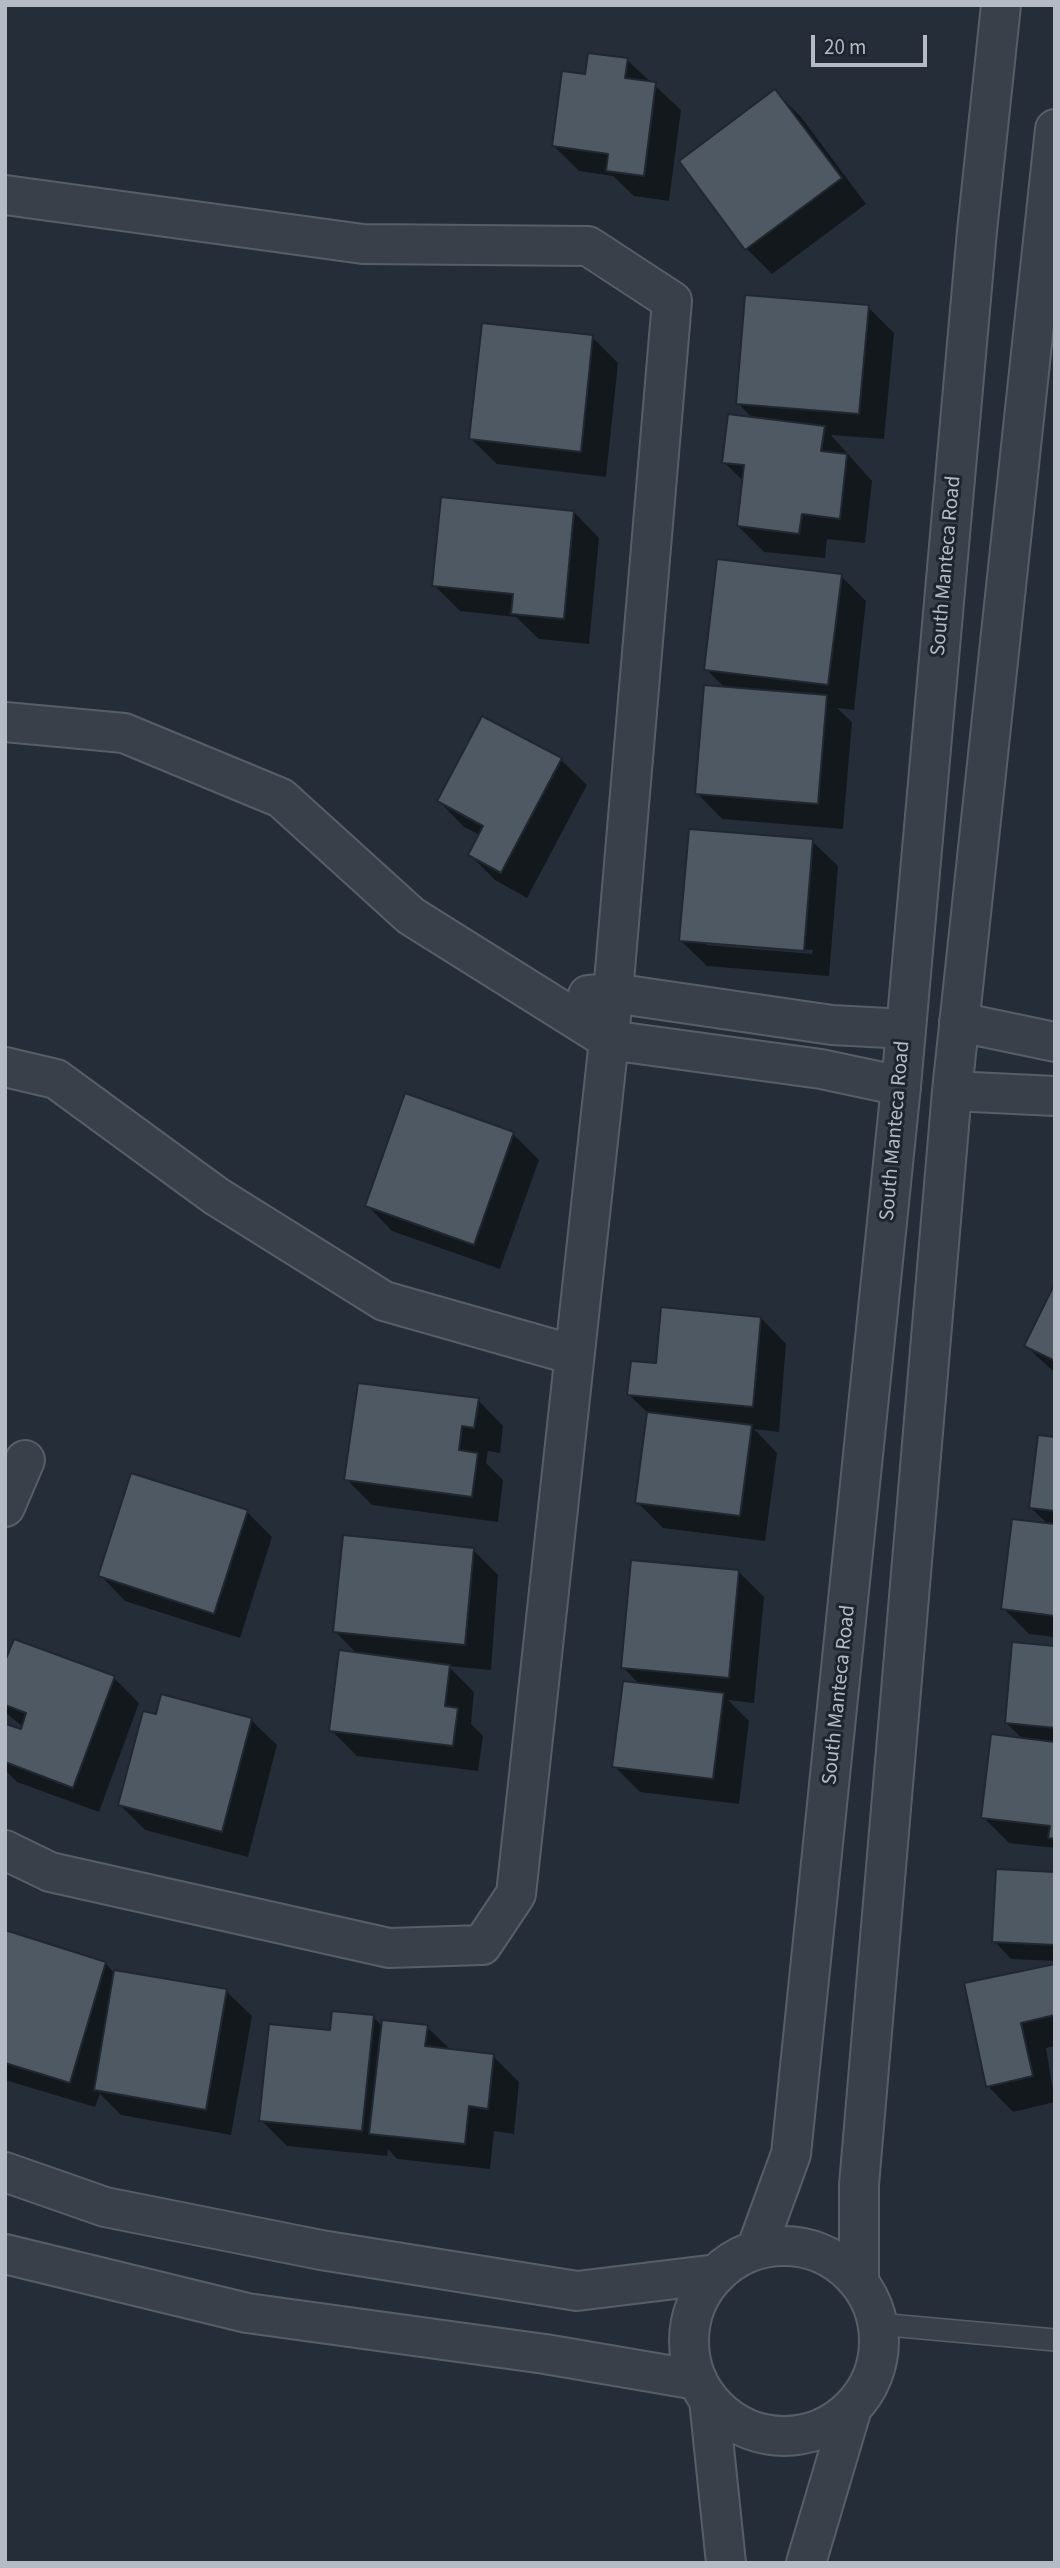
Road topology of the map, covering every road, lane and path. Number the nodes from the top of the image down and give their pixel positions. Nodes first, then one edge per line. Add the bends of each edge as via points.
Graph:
1 (1001, 5) edge
2 (1055, 129) edge
3 (5, 195) edge
4 (5, 722) edge
5 (613, 993) junction
6 (546, 1000) junction
7 (959, 1021) junction
8 (906, 1029) junction
9 (609, 1040) junction
10 (1055, 1042) edge
11 (5, 1067) edge
12 (901, 1087) junction
13 (953, 1091) junction
14 (1055, 1096) edge
15 (574, 1355) junction
16 (25, 1460) dead end
17 (5, 1507) edge
18 (5, 1850) edge
19 (5, 2172) edge
20 (756, 2250) junction
21 (5, 2254) edge
22 (717, 2274) junction
23 (859, 2282) junction
24 (878, 2324) junction
25 (1055, 2340) edge
26 (703, 2390) junction
27 (852, 2409) junction
28 (726, 2563) edge
29 (806, 2563) edge

1 - 8 street, South Manteca Road
2 - 7 street
3 - 5 street via 363,244 588,246 672,300
4 - 6 street via 124,733 281,798 411,916
5 - 6 street
5 - 8 street via 832,1025
5 - 9 street
6 - 9 street
7 - 10 street
7 - 13 street
8 - 12 street, South Manteca Road
9 - 12 street via 821,1069
9 - 15 street
11 - 15 street via 56,1079 216,1196 384,1301
12 - 20 street, South Manteca Road via 791,2154
13 - 14 street
13 - 23 street via 859,2185
15 - 18 street via 516,1894 482,1945 389,1948 50,1872
16 - 17 street
19 - 22 street via 105,2207 321,2250 577,2291
20 - 22 street
20 - 23 street via 779,2246 813,2251
21 - 26 street via 247,2314 545,2354
22 - 26 street via 703,2292 689,2335 691,2358
23 - 24 street via 872,2302
24 - 25 lane
24 - 27 street via 876,2369
26 - 27 street via 725,2416 745,2428 790,2436 813,2432
26 - 28 street
27 - 29 street

